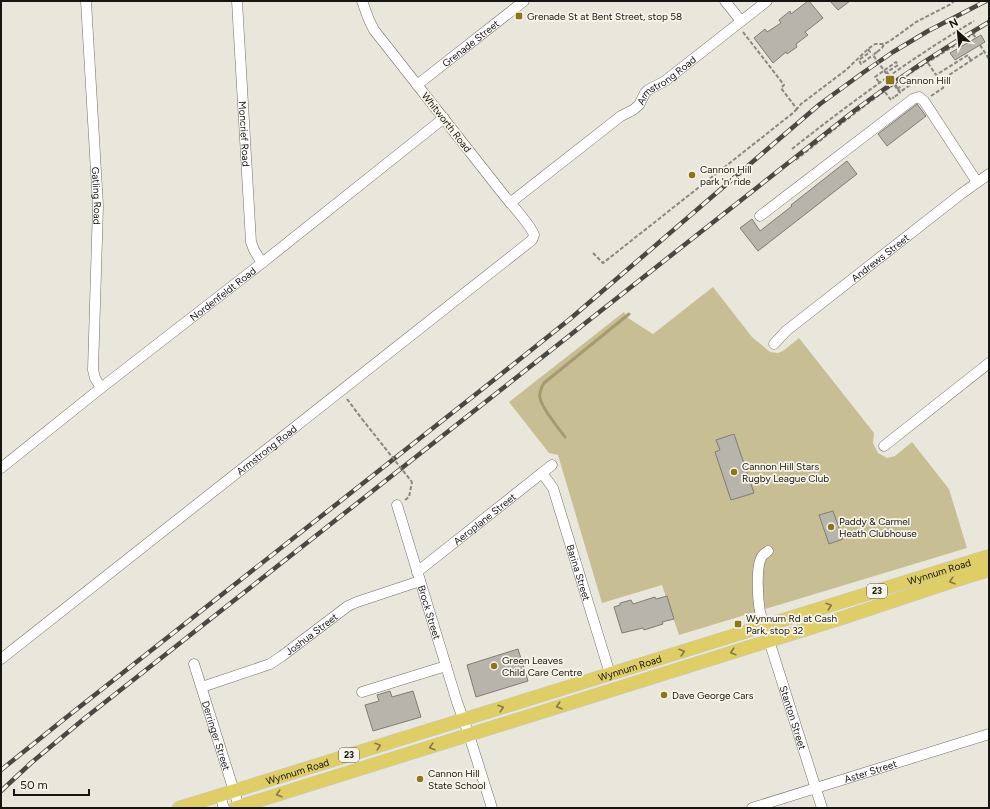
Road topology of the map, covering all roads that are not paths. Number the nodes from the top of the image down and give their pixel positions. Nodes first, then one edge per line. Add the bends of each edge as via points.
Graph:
1 (86, 1) edge
2 (237, 1) edge
3 (362, 1) edge
4 (524, 1) edge
5 (725, 1) edge
6 (767, 1) edge
7 (741, 21) junction
8 (418, 84) junction
9 (444, 118) junction
10 (989, 174) edge
11 (977, 182) junction
12 (510, 203) junction
13 (760, 216) dead end
14 (532, 240) joint
15 (262, 263) junction
16 (774, 344) dead end
17 (989, 363) edge
18 (101, 388) junction
19 (884, 446) dead end
20 (552, 465) dead end
21 (1, 468) edge
22 (542, 473) junction
23 (397, 505) road end
24 (768, 551) dead end
25 (989, 556) edge
26 (989, 570) edge
27 (419, 576) junction
28 (765, 626) junction
29 (770, 641) junction
30 (1, 659) edge
31 (194, 664) dead end
32 (446, 666) junction
33 (610, 674) junction
34 (202, 687) junction
35 (362, 692) dead end
36 (463, 720) junction
37 (989, 734) edge
38 (469, 735) junction
39 (816, 788) junction
40 (234, 792) junction
41 (222, 802) edge
42 (237, 807) edge
43 (179, 808) edge
44 (492, 808) edge
45 (752, 808) edge
46 (822, 808) edge

1 - 18 street, Gatling Road via 98,206 92,370
2 - 15 street, Moncrief Road via 251,242
3 - 8 street, Whitworth Road via 371,25
4 - 8 street, Grenade Street
5 - 7 street
6 - 7 street, Armstrong Road
7 - 12 street, Armstrong Road via 665,81 648,90 636,108 621,116
8 - 9 street, Whitworth Road
9 - 12 street, Whitworth Road
9 - 15 street, Nordenfeldt Road
10 - 11 street, Andrews Street
11 - 13 street via 919,96
11 - 16 street, Andrews Street via 786,331
12 - 14 street, Whitworth Road via 532,230
14 - 30 street, Armstrong Road
15 - 18 street, Nordenfeldt Road
17 - 19 street
18 - 21 street, Nordenfeldt Road
20 - 22 street, Aeroplane Street
22 - 27 street, Aeroplane Street
22 - 33 street, Barina Street via 553,488
23 - 27 street, Brock Street
24 - 28 street, Stanton Street via 762,555 759,565 758,588 760,612
28 -> 25 main road, Wynnum Road / 23
26 -> 29 main road, Wynnum Road / 23
27 - 32 street, Brock Street
27 - 34 street, Joshua Street via 348,606 270,664
28 - 29 street, Stanton Street
33 -> 28 main road, Wynnum Road / 23
29 -> 38 main road, Wynnum Road / 23
29 - 39 street, Stanton Street
31 - 34 street, Derringer Street
32 - 35 street
32 - 36 street, Brock Street
36 -> 33 main road, Wynnum Road / 23
34 - 40 street, Derringer Street
36 - 38 street, Brock Street
40 -> 36 main road, Wynnum Road / 23
37 - 39 street, Aster Street
38 -> 42 main road, Wynnum Road / 23
38 - 44 street, Brock Street
39 - 45 street, Aster Street
39 - 46 street, Stanton Street
40 - 41 main road, Wynnum Road / 23
40 - 42 street, Derringer Street
41 - 43 main road, Wynnum Road / 23

